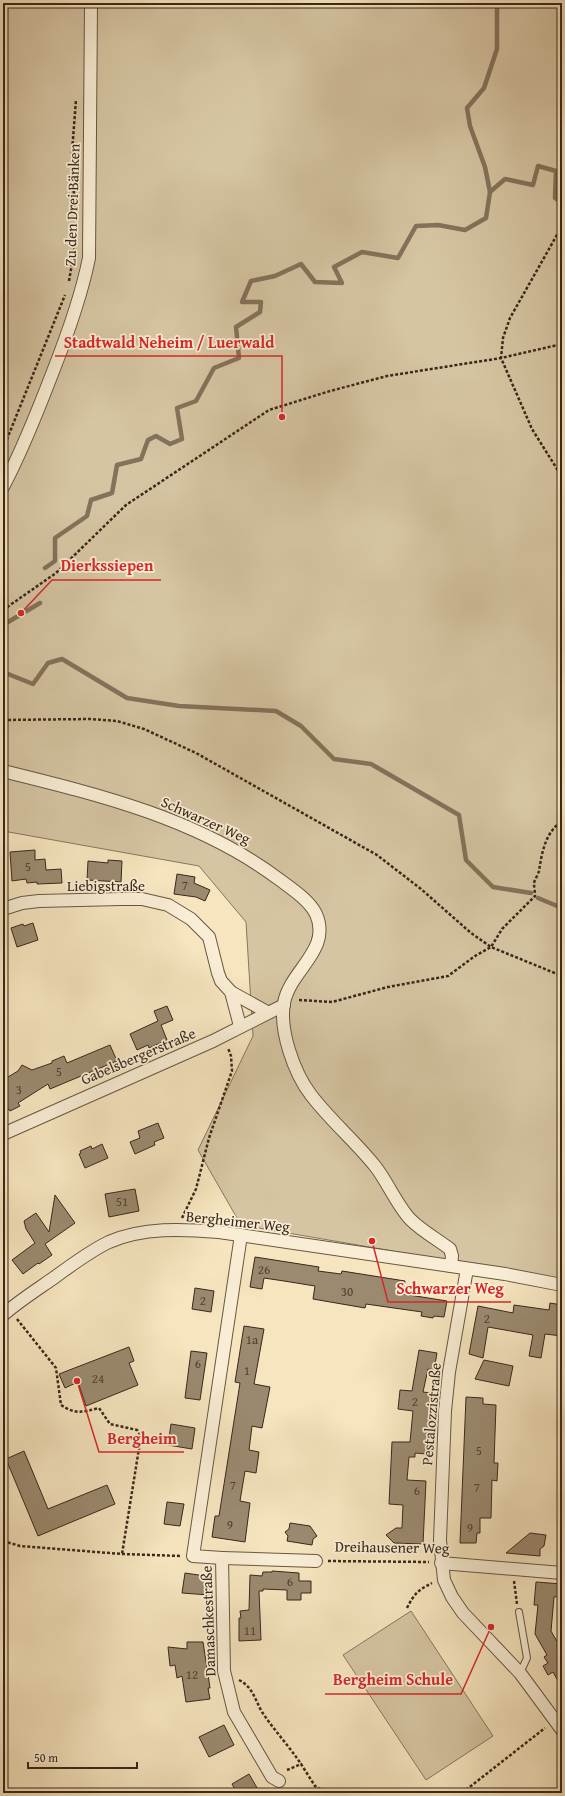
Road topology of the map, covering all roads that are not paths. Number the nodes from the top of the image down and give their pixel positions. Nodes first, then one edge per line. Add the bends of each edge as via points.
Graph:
1 (91, 3) edge
2 (3, 487) edge
3 (3, 771) edge
4 (3, 909) edge
5 (231, 992) junction
6 (284, 1002) junction
7 (268, 1012) junction
8 (240, 1026) junction
9 (3, 1134) edge
10 (241, 1235) junction
11 (451, 1266) junction
12 (467, 1269) junction
13 (562, 1285) edge
14 (6, 1312) edge
15 (222, 1558) junction
16 (316, 1561) road end
17 (441, 1563) junction
18 (562, 1573) edge
19 (519, 1612) road end
20 (520, 1673) junction
21 (559, 1725) edge
22 (275, 1779) road end

1 - 2 street, Zu den Drei Bänken via 89,258 72,321 30,430
3 - 6 street, Schwarzer Weg via 111,799 165,818 239,852 286,884 313,909 320,935 313,954 293,982
4 - 5 street, Liebigstraße via 39,901 142,900 168,905 191,919 209,937 221,981
5 - 7 street, Liebigstraße
5 - 8 street, Liebigstraße
6 - 7 street, Gabelsbergerstraße
6 - 11 street, Schwarzer Weg via 282,1018 289,1048 310,1094 376,1166 410,1219 450,1249
7 - 8 street, Gabelsbergerstraße
8 - 9 street, Gabelsbergerstraße via 213,1041
10 - 11 street, Bergheimer Weg
10 - 14 street, Bergheimer Weg via 177,1230 142,1232 110,1242 92,1251
10 - 15 street, Damaschkestraße via 193,1556
11 - 12 street, Bergheimer Weg
12 - 13 street
12 - 17 street, Pestalozzistraße via 449,1372 445,1411
15 - 16 street, Dreihausener Weg
15 - 22 street, Damaschkestraße via 224,1671 234,1712
17 - 18 street, Dreihausener Weg
17 - 20 street, Pestalozzistraße via 444,1580 452,1597
19 - 20 lane via 527,1658
20 - 21 street, Pestalozzistraße

